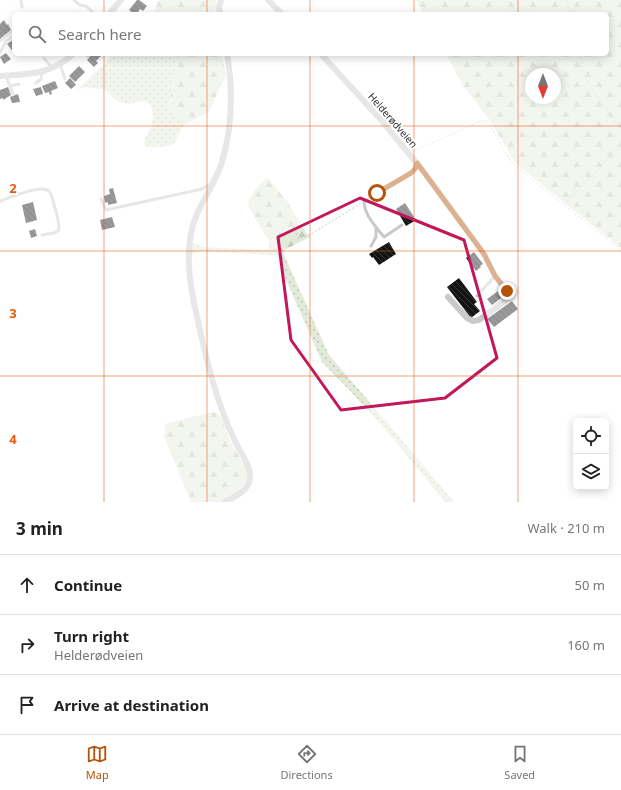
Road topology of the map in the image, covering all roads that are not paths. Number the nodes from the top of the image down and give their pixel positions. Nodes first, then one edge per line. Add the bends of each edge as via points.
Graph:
1 (21, 0) edge
2 (74, 0) edge
3 (221, 0) edge
4 (268, 0) edge
5 (120, 1) edge
6 (22, 7) dead end
7 (94, 12) edge
8 (112, 12) edge
9 (220, 12) edge
10 (280, 12) edge
11 (12, 31) dead end
12 (12, 36) edge
13 (0, 41) edge
14 (0, 53) edge
15 (70, 56) edge
16 (227, 56) edge
17 (323, 56) edge
18 (44, 58) dead end
19 (60, 64) junction
20 (52, 68) junction
21 (42, 72) junction
22 (2, 75) edge
23 (66, 79) dead end
24 (36, 83) dead end
25 (19, 84) dead end
26 (10, 86) junction
27 (13, 94) dead end
28 (417, 163) junction
29 (214, 183) junction
30 (101, 199) dead end
31 (0, 201) edge
32 (402, 225) dead end
33 (376, 228) junction
34 (42, 235) dead end
35 (371, 246) dead end
36 (495, 276) junction
37 (476, 296) dead end
38 (448, 297) dead end
39 (225, 502) edge

1 - 6 lane
2 - 7 lane
3 - 9 street
4 - 10 street
5 - 8 street
11 - 13 lane
12 - 14 lane via 6,41
15 - 19 street
16 - 29 street via 231,88 228,132
17 - 28 street, Helderødveien
18 - 20 lane
19 - 20 street
19 - 23 lane
20 - 21 street
21 - 22 street
21 - 24 lane via 41,79
22 - 26 lane
25 - 26 lane
26 - 27 lane
28 - 33 lane via 411,173 364,201 366,213
28 - 36 street, Helderødveien via 484,254
29 - 30 lane via 202,189 106,210
29 - 39 street via 197,214 188,247 192,291 214,383 225,418 250,474 244,490
31 - 34 lane via 36,189 44,188 49,191 59,230
32 - 33 lane via 384,238
33 - 35 lane via 376,237
36 - 37 lane
36 - 38 street, Helderødveien via 507,291 507,298 479,320 467,318

